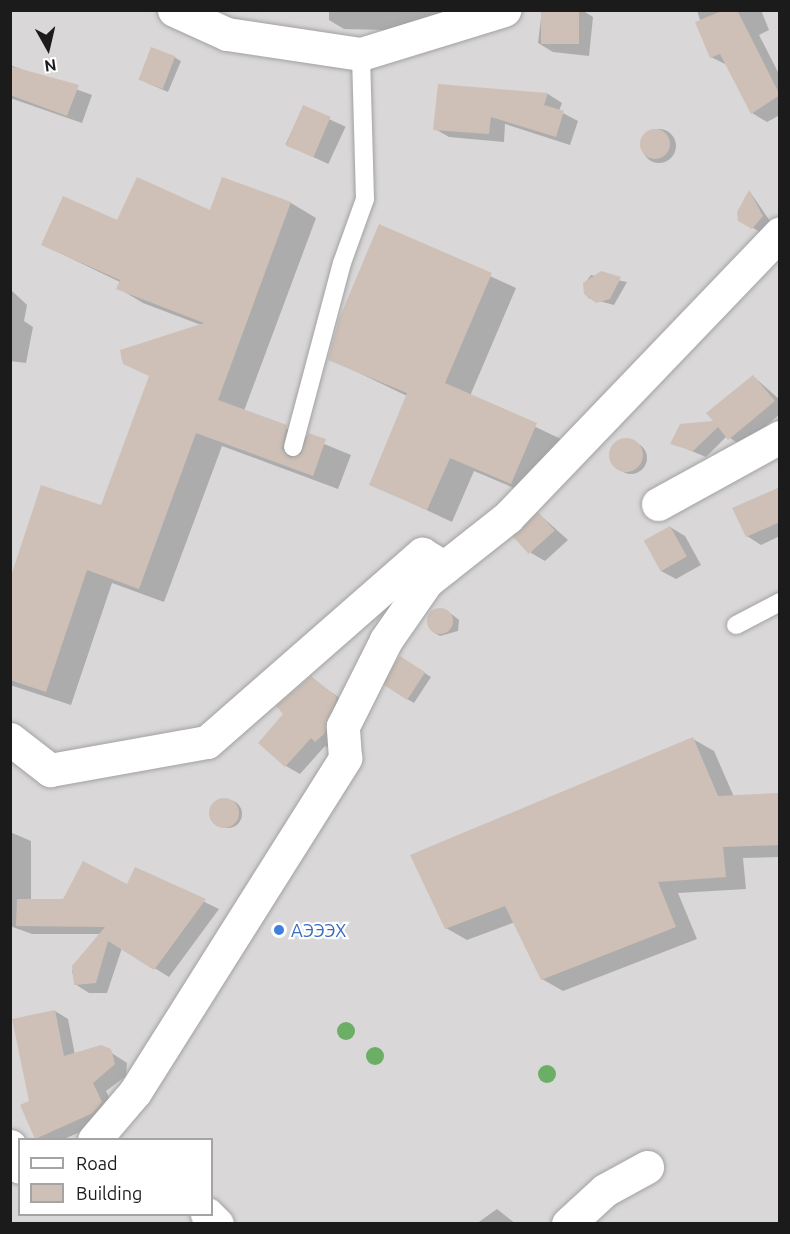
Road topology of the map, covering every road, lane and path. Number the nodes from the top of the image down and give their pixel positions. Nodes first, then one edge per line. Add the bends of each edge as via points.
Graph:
1 (174, 10) edge
2 (504, 10) edge
3 (361, 54) junction
4 (780, 233) edge
5 (780, 437) edge
6 (293, 447) dead end
7 (658, 504) dead end
8 (444, 567) junction
9 (780, 602) edge
10 (736, 625) dead end
11 (10, 739) edge
12 (115, 1133) edge
13 (10, 1146) edge
14 (18, 1163) edge
15 (647, 1167) dead end
16 (568, 1224) edge

1 - 3 street via 227,34
2 - 3 street
3 - 6 lane via 365,199 342,263
4 - 8 street via 532,493
5 - 7 street
8 - 11 street via 422,554 207,742 50,770
8 - 12 street via 427,580 386,640 343,726 345,758
9 - 10 lane
13 - 14 street
15 - 16 street via 605,1190

